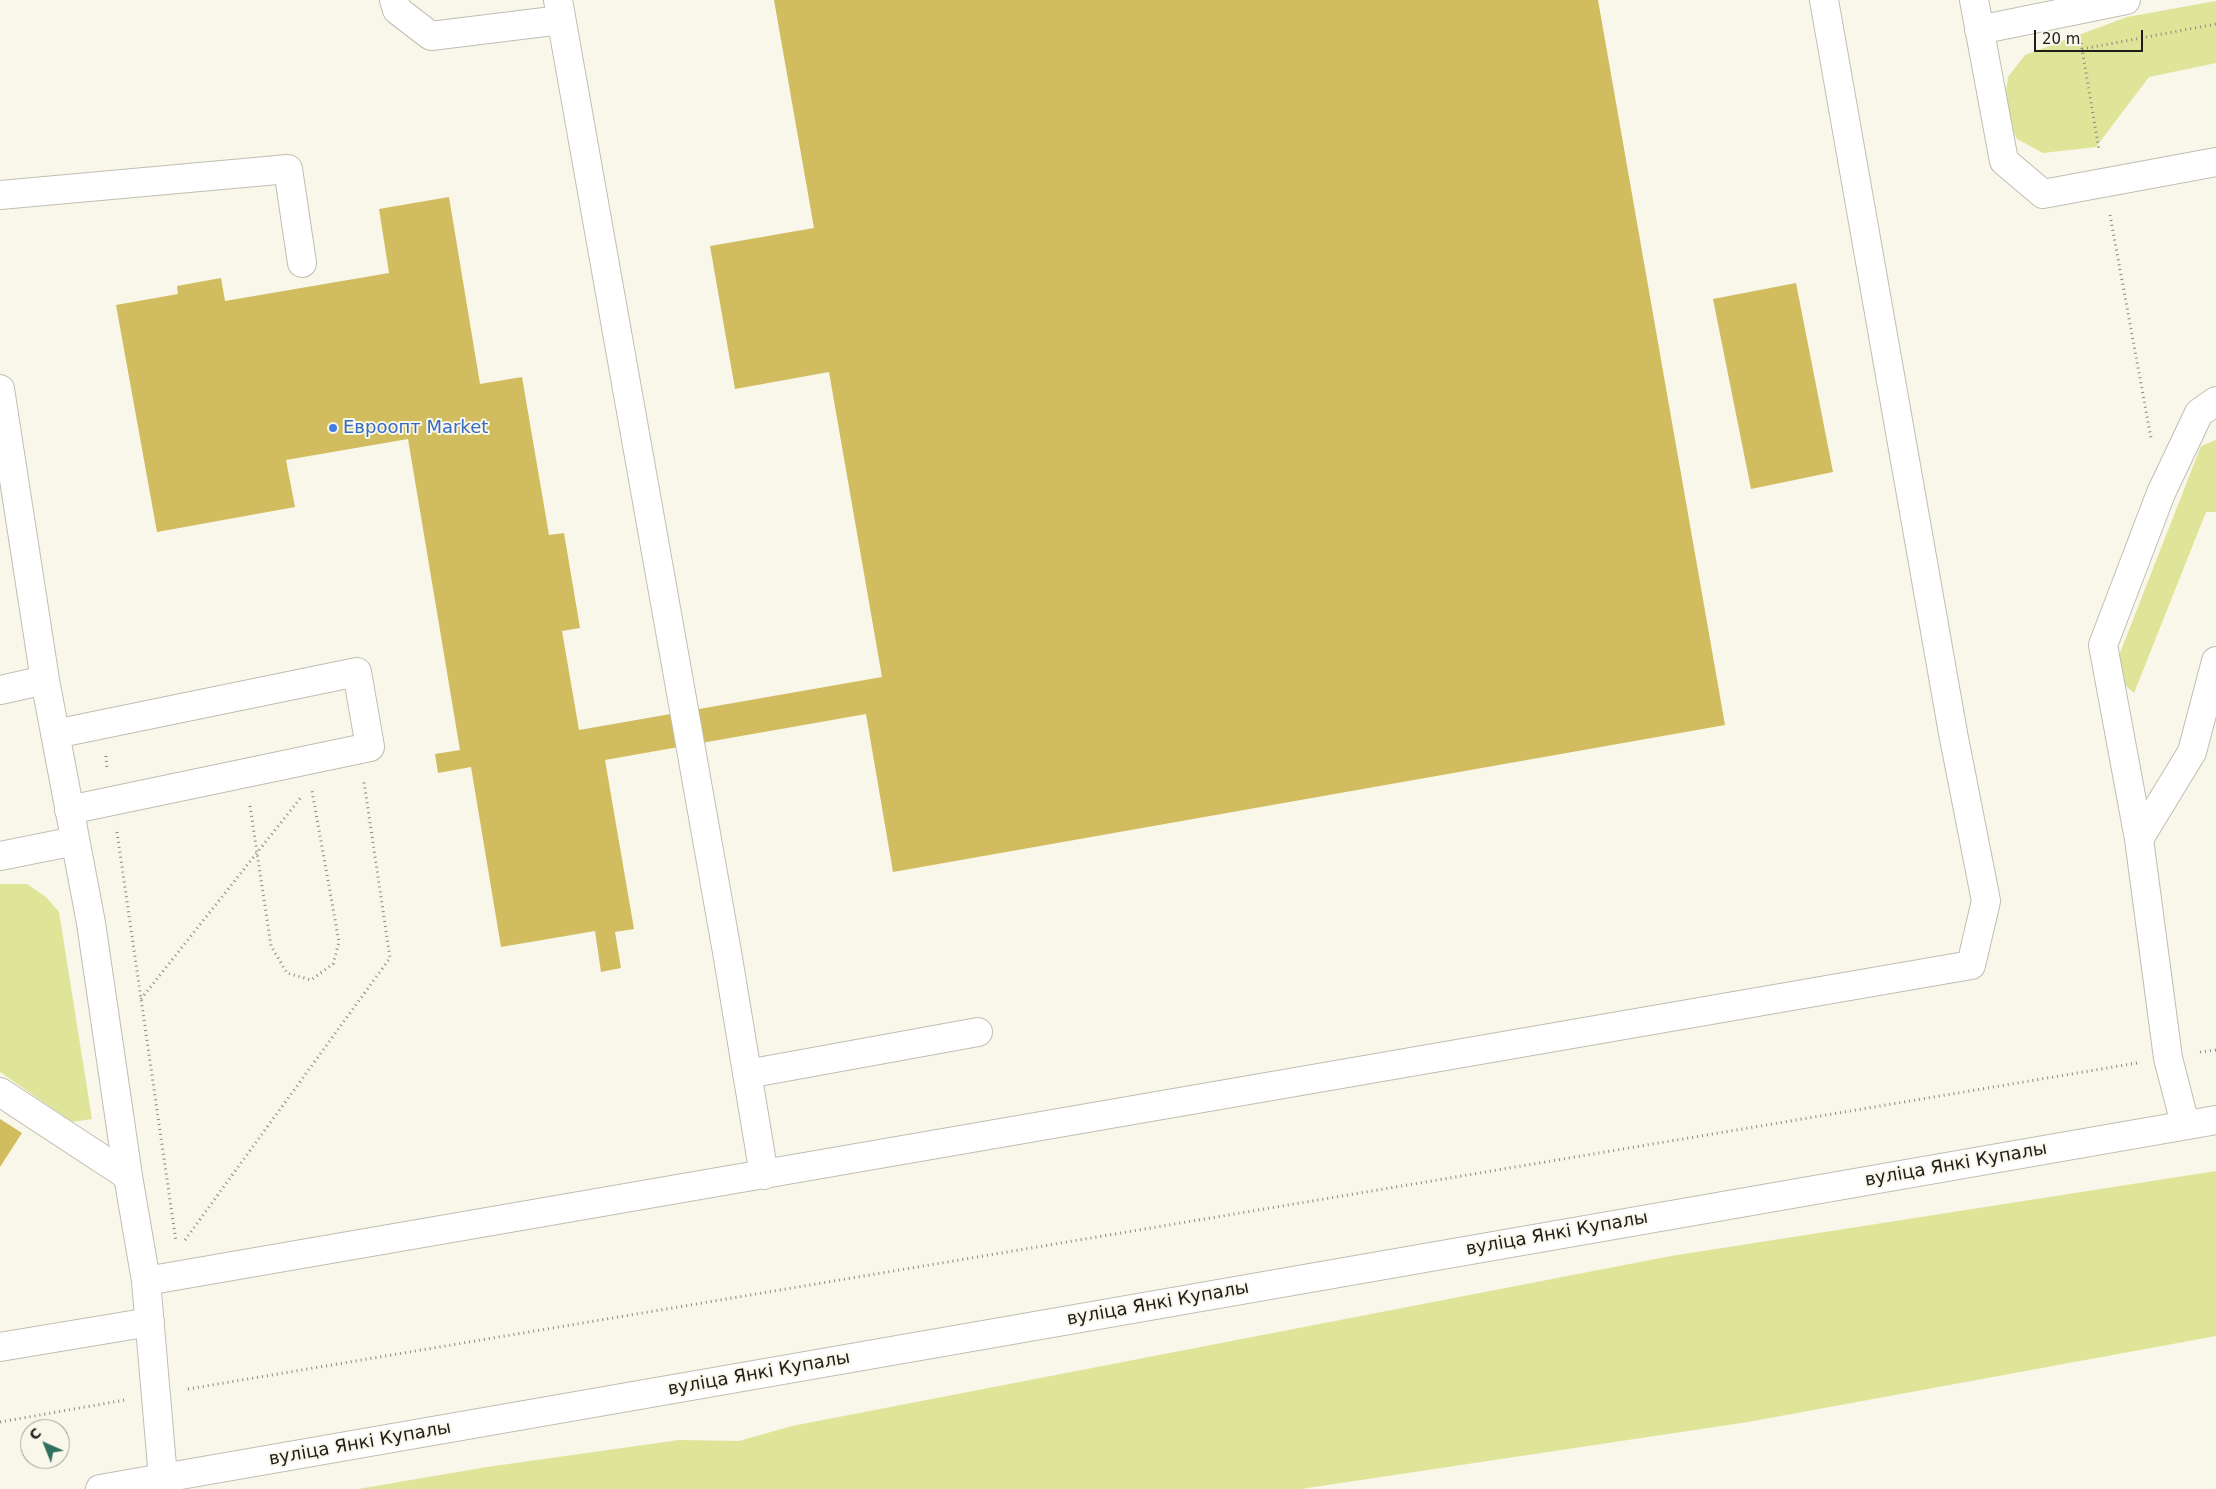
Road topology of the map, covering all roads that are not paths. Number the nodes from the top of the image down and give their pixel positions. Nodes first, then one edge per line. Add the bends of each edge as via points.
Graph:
1 (394, 0) edge
2 (1824, 0) edge
3 (1974, 0) edge
4 (2126, 0) edge
5 (560, 10) edge
6 (1979, 30) junction
7 (2216, 162) edge
8 (0, 195) edge
9 (302, 263) dead end
10 (0, 390) edge
11 (2216, 401) edge
12 (2214, 671) edge
13 (46, 680) junction
14 (0, 690) edge
15 (55, 734) junction
16 (2204, 750) edge
17 (69, 810) junction
18 (2139, 839) junction
19 (74, 841) junction
20 (0, 856) edge
21 (978, 1032) dead end
22 (747, 1074) junction
23 (0, 1092) edge
24 (2216, 1120) edge
25 (2185, 1124) junction
26 (764, 1174) junction
27 (128, 1176) junction
28 (146, 1282) junction
29 (150, 1322) junction
30 (0, 1347) edge
31 (163, 1484) edge
32 (100, 1489) edge

1 - 5 main road via 397,10 431,36
2 - 26 main road via 1953,733 1986,902 1971,965
3 - 6 main road
4 - 6 main road
5 - 22 main road
6 - 7 main road via 2004,161 2043,194
8 - 9 main road via 288,169
10 - 13 main road
11 - 18 main road via 2200,413 2161,493 2104,645
12 - 16 main road
13 - 14 main road
13 - 15 main road
15 - 17 main road
15 - 17 main road via 357,672 370,746
16 - 18 main road
17 - 19 main road
18 - 25 main road via 2168,1058
19 - 20 main road
19 - 27 main road via 91,923
21 - 22 main road
22 - 26 main road
23 - 27 main road
24 - 25 main road, вуліца Янкі Купалы
25 - 31 main road, вуліца Янкі Купалы
26 - 28 main road via 179,1263
27 - 28 main road
28 - 29 main road
29 - 30 main road
29 - 31 main road
31 - 32 main road, вуліца Янкі Купалы

